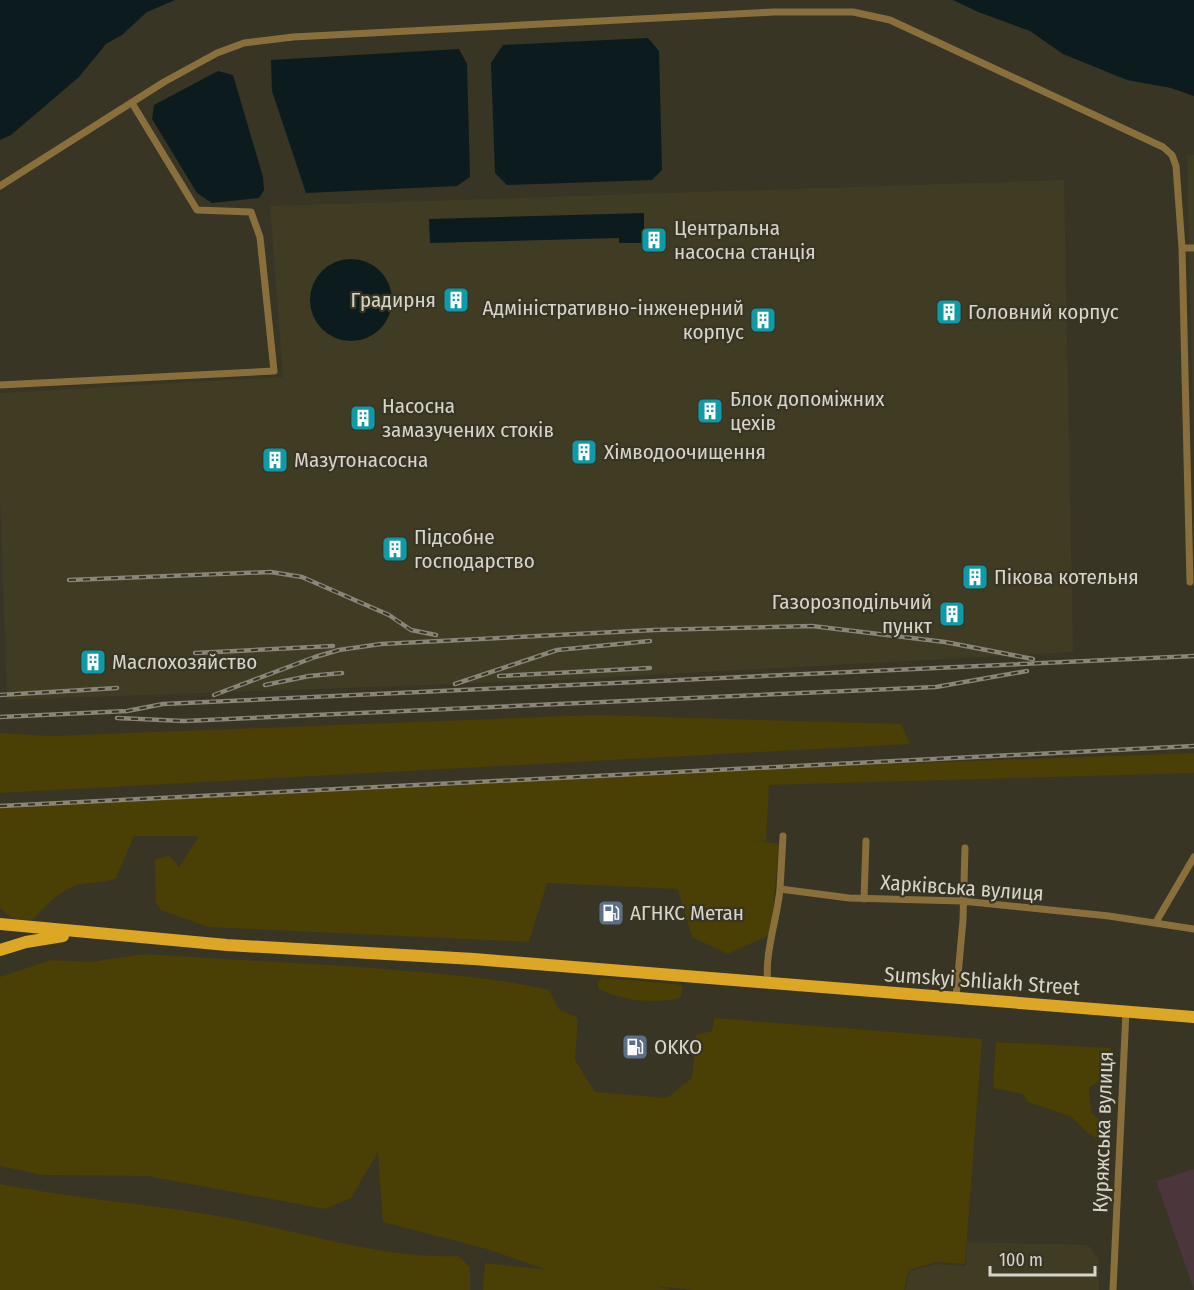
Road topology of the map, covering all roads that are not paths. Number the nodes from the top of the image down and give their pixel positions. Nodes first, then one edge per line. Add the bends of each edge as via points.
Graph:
1 (132, 103) junction
2 (0, 186) edge
3 (1182, 248) junction
4 (1194, 248) edge
5 (0, 385) edge
6 (1191, 472) edge
7 (1190, 582) dead end
8 (783, 836) dead end
9 (866, 841) dead end
10 (965, 848) dead end
11 (1194, 858) edge
12 (780, 889) junction
13 (864, 899) junction
14 (962, 901) junction
15 (1156, 922) junction
16 (0, 924) edge
17 (1194, 929) edge
18 (90, 934) junction
19 (0, 950) edge
20 (768, 984) junction
21 (956, 997) junction
22 (1126, 1011) junction
23 (1194, 1017) edge
24 (1113, 1290) edge

1 - 2 street
1 - 3 street via 217,53 244,43 283,38 774,12 853,12 902,25 1163,147 1176,166
1 - 5 street via 197,210 250,212 260,237 274,371
3 - 4 street
3 - 6 street
6 - 7 street
8 - 12 street
9 - 13 street
10 - 14 street
11 - 15 street
12 - 13 street, Харківська вулиця
12 - 20 street via 766,967
13 - 14 street, Харківська вулиця
14 - 15 street, Харківська вулиця
14 - 21 street
15 - 17 street, Харківська вулиця
16 - 18 main road
18 - 19 main road via 38,939
18 - 20 main road, Sumskyi Shliakh Street via 474,959
20 - 21 main road, Sumskyi Shliakh Street
21 - 22 main road, Sumskyi Shliakh Street
22 - 23 main road, Sumskyi Shliakh Street
22 - 24 street, Куряжська вулиця

